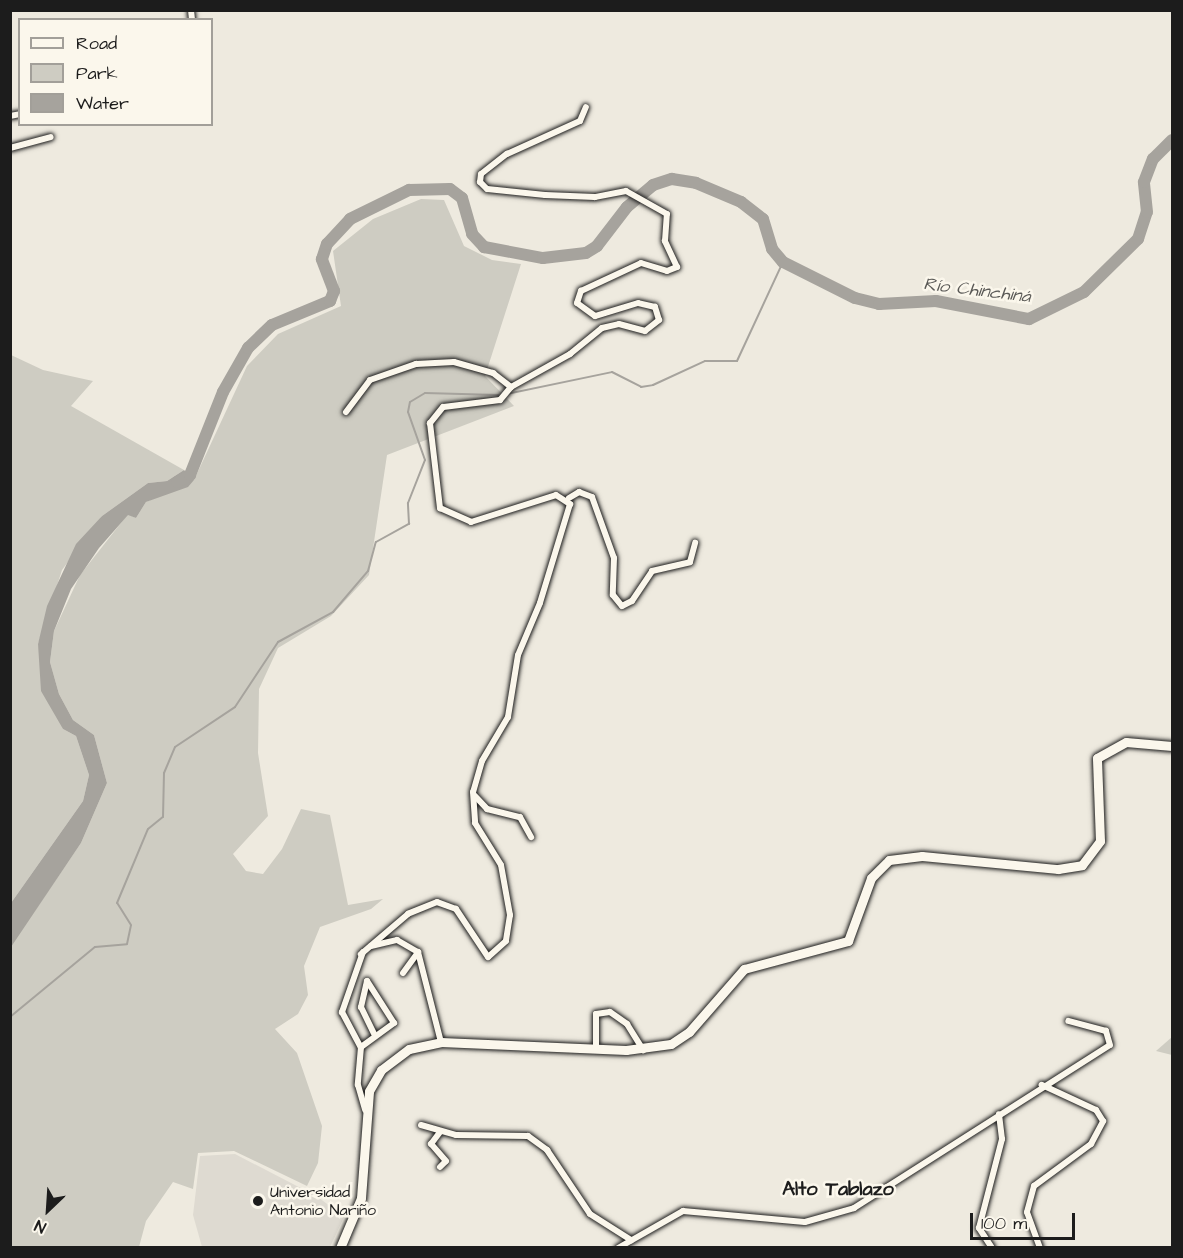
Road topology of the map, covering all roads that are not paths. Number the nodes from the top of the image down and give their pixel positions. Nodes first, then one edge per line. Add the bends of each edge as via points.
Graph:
1 (586, 106) dead end
2 (51, 137) dead end
3 (10, 148) edge
4 (511, 387) junction
5 (346, 412) dead end
6 (569, 498) junction
7 (695, 543) dead end
8 (1173, 746) edge
9 (473, 792) junction
10 (531, 837) dead end
11 (418, 952) junction
12 (361, 954) junction
13 (403, 973) dead end
14 (1068, 1021) dead end
15 (374, 1034) junction
16 (441, 1042) junction
17 (361, 1047) junction
18 (596, 1049) junction
19 (643, 1050) junction
20 (1042, 1085) junction
21 (365, 1110) junction
22 (999, 1114) junction
23 (421, 1125) dead end
24 (440, 1132) junction
25 (440, 1167) dead end
26 (631, 1240) junction
27 (340, 1248) edge
28 (618, 1248) edge
29 (992, 1248) edge
30 (1040, 1248) edge

1 - 4 street via 580,121 507,154 481,174 480,182 487,189 545,195 595,197 626,191 667,214 665,241 676,262 674,271 641,263 577,297 581,309 595,316 646,304 660,314 656,326 645,331 619,324 602,328 570,354
2 - 3 street
4 - 5 street via 476,366 434,360 370,380
4 - 6 street via 495,402 443,407 433,416 440,508 471,522 556,495
6 - 7 street via 579,492 592,497 614,558 613,595 622,606 632,601 652,571 690,562
6 - 9 street via 551,572 518,655 508,717 482,761
8 - 19 main road via 1126,742 1097,758 1100,842 1082,865 1058,869 922,856 889,860 871,878 848,941 744,969 689,1032
9 - 10 street via 488,809 520,817
9 - 12 street via 475,823 501,865 510,915 499,951 494,956 483,954 456,909 437,902 408,914
11 - 12 street via 390,939
11 - 13 street
11 - 16 street
12 - 17 street via 342,1012
14 - 20 street via 1106,1031 1110,1045
15 - 15 street via 362,1006 367,981 394,1023
15 - 17 street
16 - 18 main road
16 - 21 main road via 419,1045 392,1060 376,1076
17 - 21 street via 358,1085
18 - 19 main road
18 - 19 street via 596,1014 610,1012 627,1024
20 - 22 street
20 - 30 street via 1096,1110 1102,1121 1091,1144 1034,1186 1027,1212
21 - 27 main road via 361,1198
22 - 26 street via 888,1190 832,1216 805,1222 683,1211
22 - 29 street via 1002,1139 978,1228
23 - 24 street
24 - 25 street via 431,1144 446,1161
24 - 26 street via 528,1136 556,1161 590,1214
26 - 28 street

